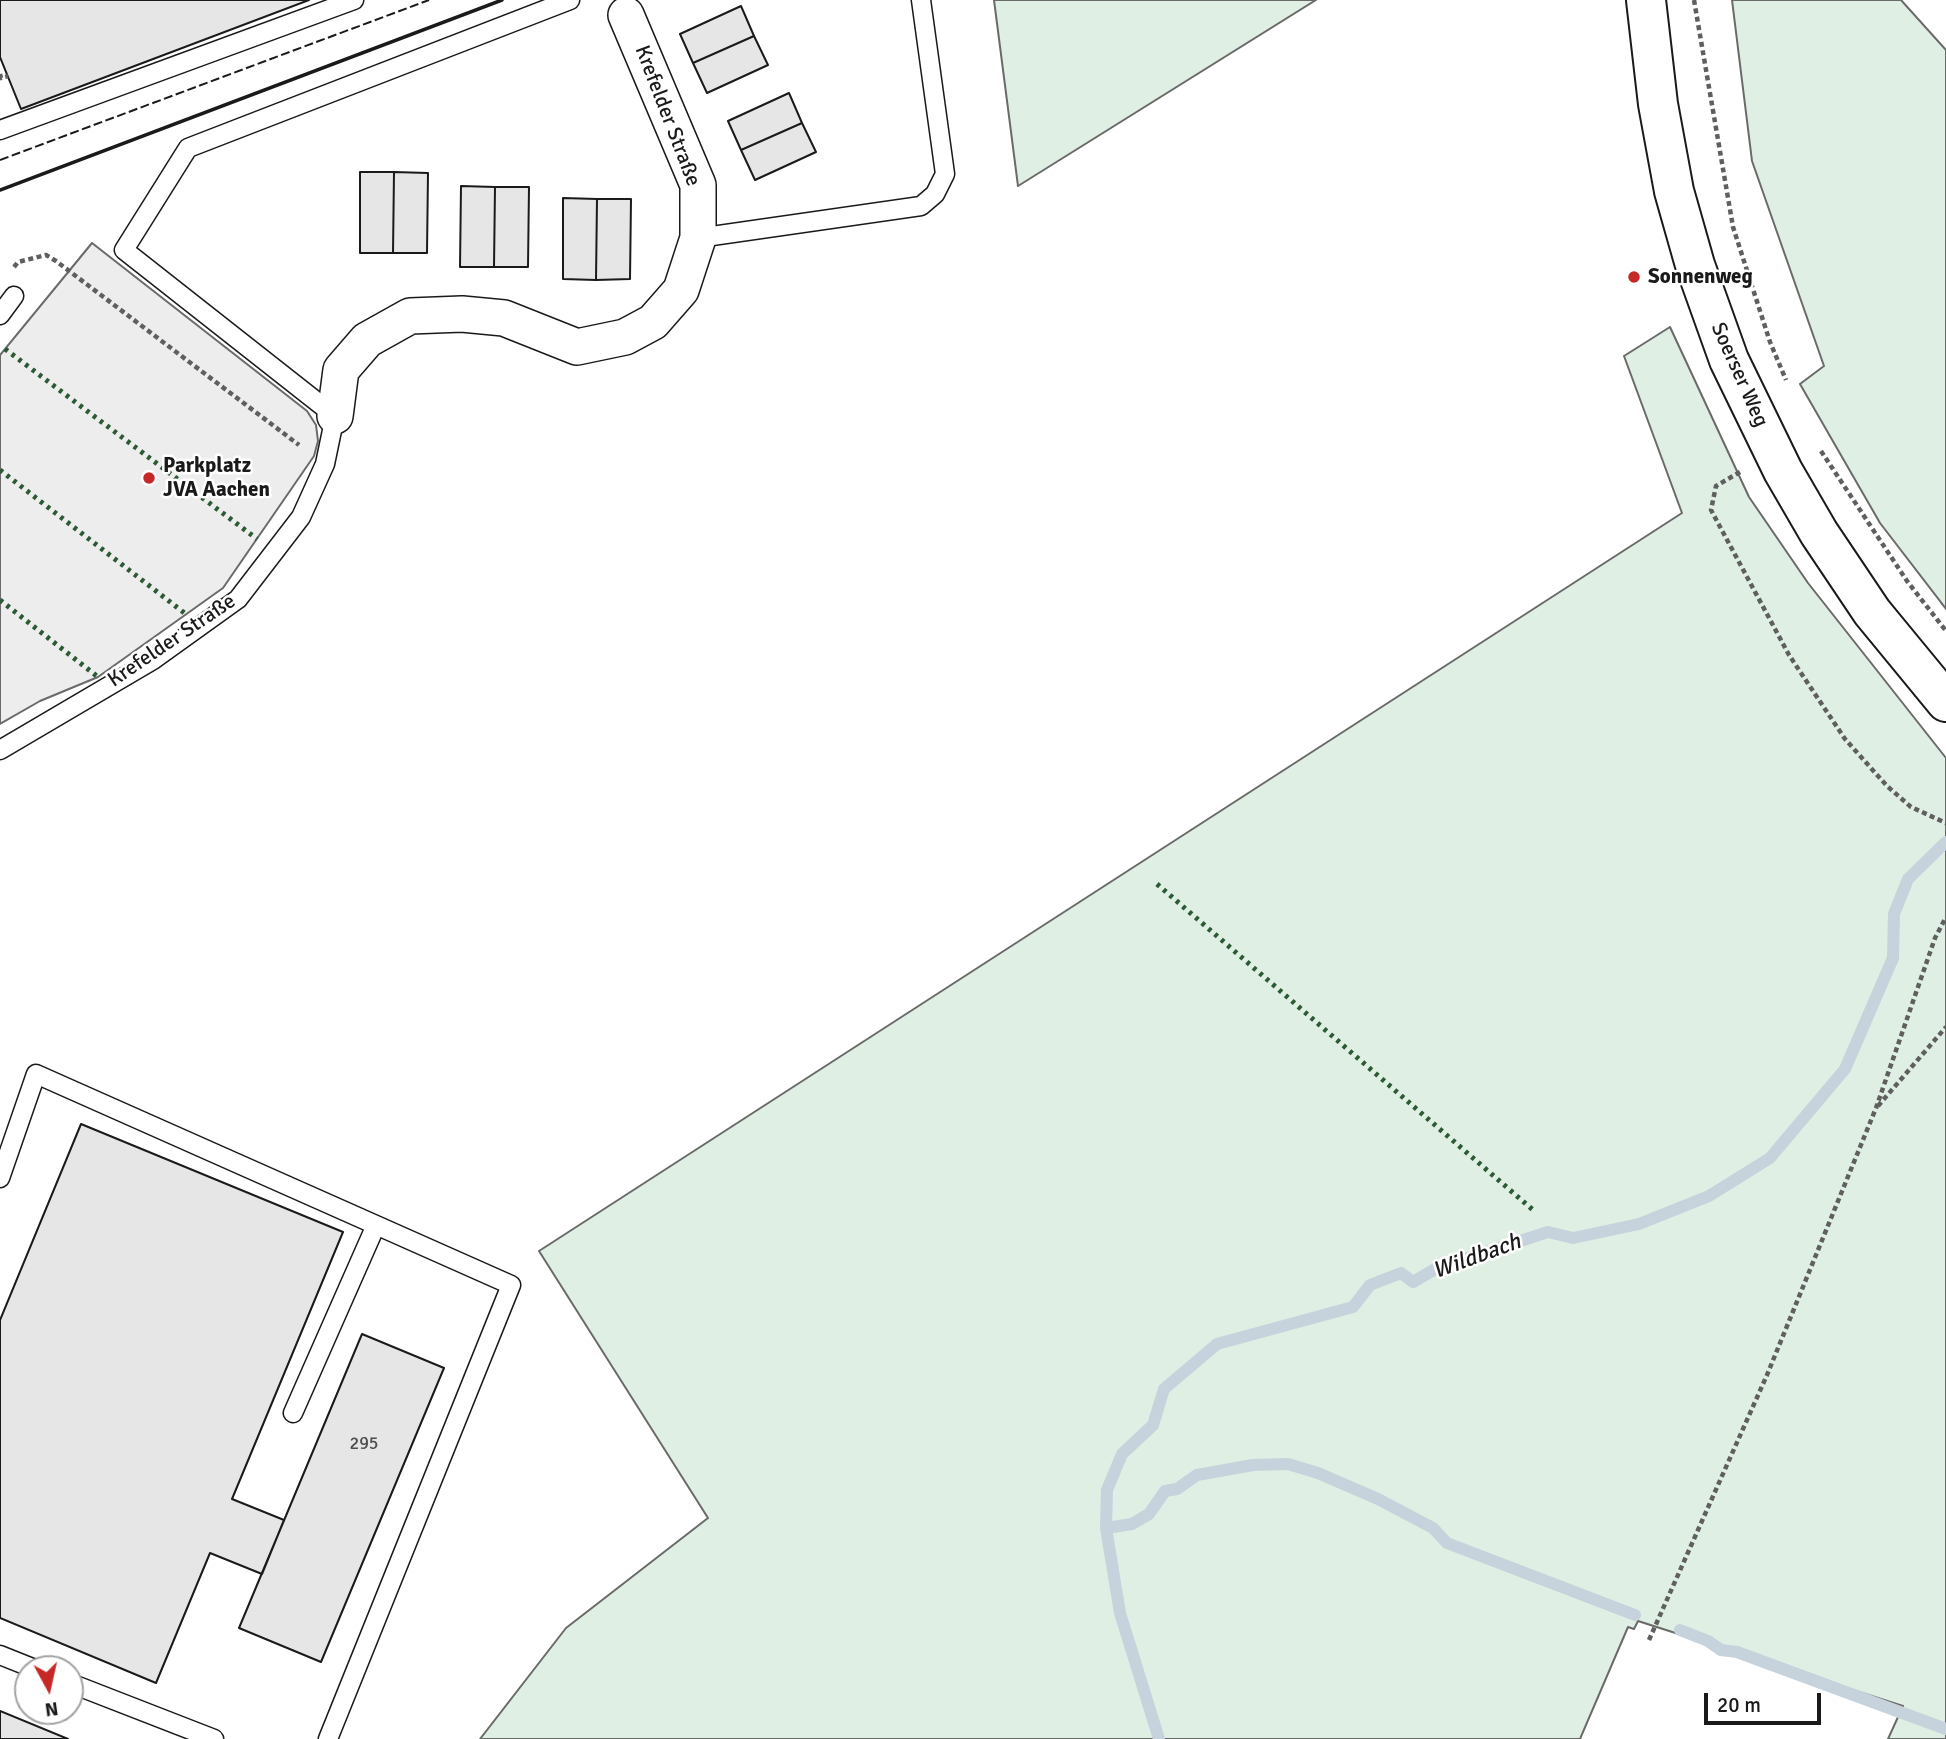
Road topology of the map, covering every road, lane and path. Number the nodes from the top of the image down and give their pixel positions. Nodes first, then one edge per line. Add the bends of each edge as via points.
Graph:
1 (354, 0) edge
2 (570, 0) edge
3 (921, 0) edge
4 (1646, 0) edge
5 (1694, 0) edge
6 (626, 15) dead end
7 (8, 76) dead end
8 (1, 77) edge
9 (0, 130) edge
10 (698, 238) junction
11 (12, 270) dead end
12 (15, 296) dead end
13 (0, 315) edge
14 (1790, 388) dead end
15 (335, 416) junction
16 (1817, 446) dead end
17 (1774, 453) junction
18 (325, 464) junction
19 (1946, 631) edge
20 (1946, 702) edge
21 (0, 750) edge
22 (1946, 823) edge
23 (1946, 917) edge
24 (1946, 1027) edge
25 (1876, 1108) junction
26 (0, 1178) edge
27 (376, 1225) junction
28 (293, 1413) dead end
29 (1649, 1640) dead end
30 (84, 1688) edge
31 (214, 1739) edge
32 (328, 1739) edge

1 - 9 lane
2 - 15 lane via 188,148 124,250
3 - 10 lane via 945,174 935,194 921,206
4 - 17 main road, Soerser Weg via 1674,191 1729,360
5 - 14 path via 1733,228 1769,342
6 - 10 street, Krefelder Straße via 698,185
7 - 8 path
10 - 15 street, Krefelder Straße via 681,290 653,322 625,337 577,347 504,318 410,316 367,340 341,370
11 - 18 path via 18,262 33,257 46,255 57,261
12 - 13 lane
15 - 18 lane, Krefelder Straße
16 - 19 path via 1906,581
17 - 20 main road, Soerser Weg via 1819,533 1872,612
17 - 22 path via 1716,485 1711,510 1789,656 1845,739 1912,807
18 - 21 lane, Krefelder Straße via 301,517 238,599 153,660
23 - 25 path
24 - 25 path
25 - 29 path via 1767,1376
26 - 27 lane via 36,1074
27 - 28 lane
27 - 32 lane via 511,1285
30 - 31 lane

